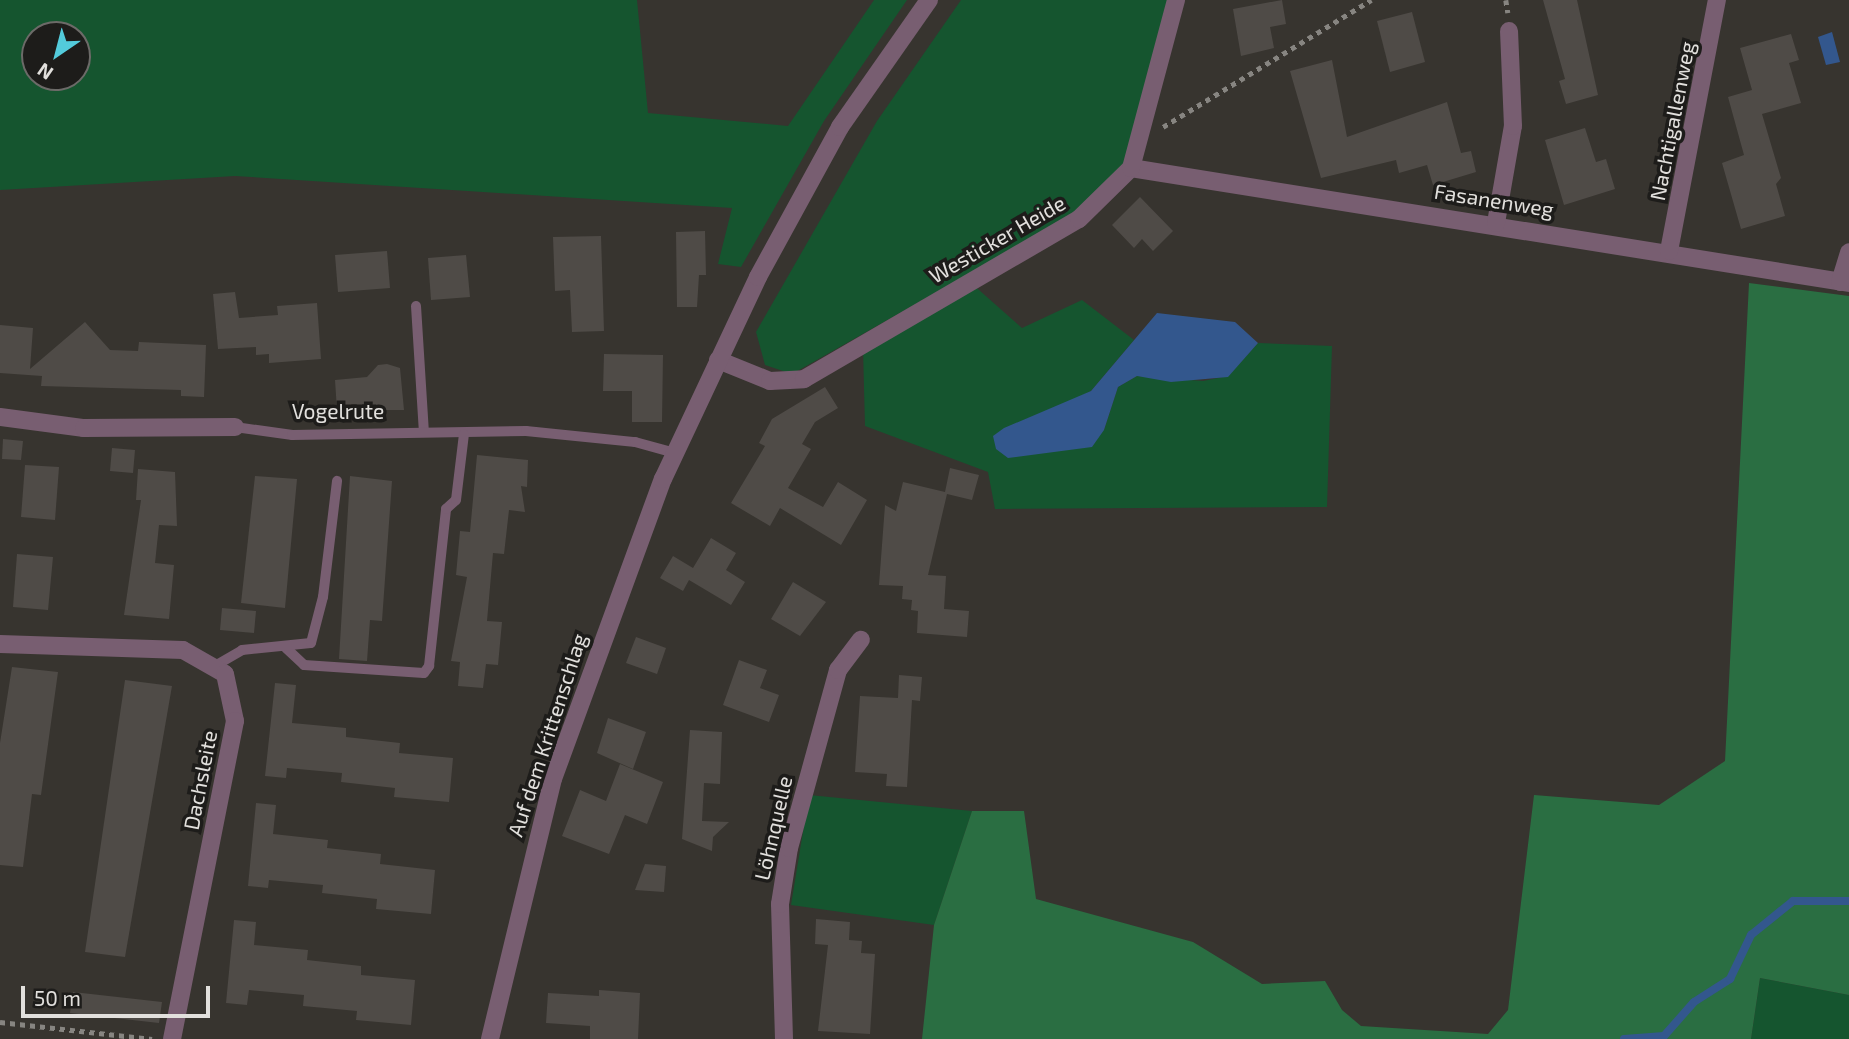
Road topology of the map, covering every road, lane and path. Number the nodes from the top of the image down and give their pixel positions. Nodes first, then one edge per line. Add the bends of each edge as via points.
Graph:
1 (929, 0) edge
2 (1176, 0) edge
3 (1371, 0) edge
4 (1717, 0) edge
5 (1509, 31) dead end
6 (1138, 143) junction
7 (1131, 168) junction
8 (1496, 223) junction
9 (1669, 251) junction
10 (1849, 252) edge
11 (1845, 283) edge
12 (416, 306) dead end
13 (718, 360) junction
14 (0, 417) edge
15 (235, 427) joint
16 (424, 432) junction
17 (464, 434) junction
18 (675, 453) junction
19 (337, 481) dead end
20 (861, 640) dead end
21 (0, 644) edge
22 (286, 648) junction
23 (212, 667) junction
24 (0, 1021) edge
25 (153, 1039) edge
26 (172, 1039) edge
27 (490, 1039) edge
28 (784, 1039) edge

1 - 13 street via 841,127
2 - 6 street, Westicker Heide
3 - 6 path
4 - 9 street, Nachtigallenweg
5 - 8 street via 1513,125
6 - 7 street, Westicker Heide
7 - 8 street, Fasanenweg
7 - 13 street, Westicker Heide via 1079,219 804,379 770,381
8 - 9 street, Fasanenweg
9 - 11 street, Fasanenweg
10 - 11 street
12 - 16 lane
13 - 18 street
14 - 15 street, Vogelrute via 84,428
15 - 16 lane, Vogelrute via 292,435
16 - 17 lane, Vogelrute
17 - 18 lane, Vogelrute via 582,435
17 - 22 lane via 456,500 446,509 429,666 424,673 304,665
18 - 27 street, Auf dem Krittenschlag via 603,634 554,779
19 - 22 lane via 317,630 310,643
20 - 28 street, Löhnquelle via 838,670 789,848 780,904
21 - 23 street, Dachsleite via 183,650
22 - 23 lane via 242,650
23 - 26 street, Dachsleite via 225,674 235,721
24 - 25 path

